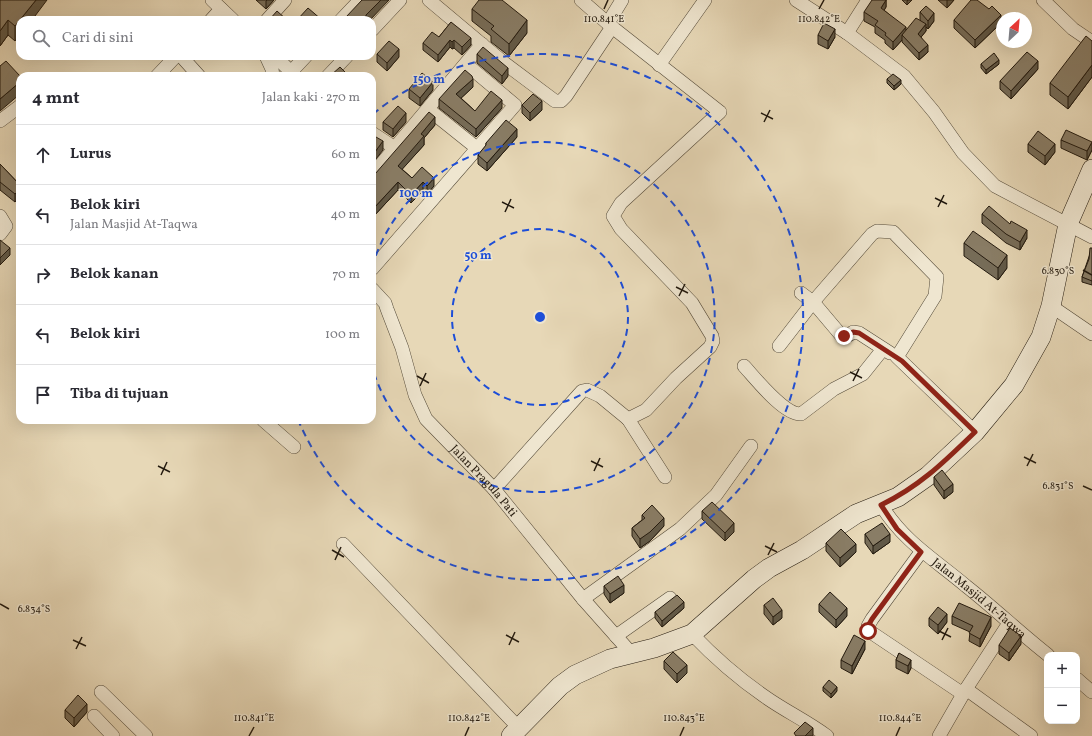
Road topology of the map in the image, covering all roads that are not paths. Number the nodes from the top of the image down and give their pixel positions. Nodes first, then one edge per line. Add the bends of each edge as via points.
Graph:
1 (212, 0) edge
2 (285, 0) edge
3 (360, 0) edge
4 (400, 0) edge
5 (429, 0) edge
6 (581, 0) edge
7 (622, 0) edge
8 (705, 0) edge
9 (796, 0) edge
10 (868, 0) edge
11 (1043, 0) edge
12 (222, 9) junction
13 (215, 16) edge
14 (229, 16) edge
15 (270, 16) edge
16 (345, 16) edge
17 (610, 25) junction
18 (376, 26) edge
19 (847, 33) junction
20 (1092, 42) edge
21 (482, 44) junction
22 (172, 60) edge
23 (185, 60) edge
24 (268, 60) edge
25 (279, 60) edge
26 (303, 60) edge
27 (343, 60) edge
28 (466, 64) junction
29 (659, 65) junction
30 (161, 72) edge
31 (195, 72) edge
32 (272, 72) edge
33 (291, 72) edge
34 (294, 72) edge
35 (332, 72) edge
36 (16, 109) edge
37 (428, 109) junction
38 (0, 121) edge
39 (376, 136) edge
40 (395, 148) junction
41 (478, 149) junction
42 (1092, 169) edge
43 (376, 170) edge
44 (0, 216) edge
45 (1068, 224) junction
46 (0, 234) edge
47 (1092, 237) edge
48 (376, 264) edge
49 (801, 293) dead end
50 (376, 294) edge
51 (813, 302) junction
52 (1051, 306) junction
53 (1092, 334) edge
54 (779, 346) dead end
55 (883, 349) junction
56 (897, 357) junction
57 (744, 366) dead end
58 (628, 419) junction
59 (268, 424) edge
60 (975, 432) junction
61 (751, 446) dead end
62 (294, 447) dead end
63 (665, 478) dead end
64 (494, 489) junction
65 (881, 505) junction
66 (343, 544) dead end
67 (921, 552) junction
68 (670, 598) edge
69 (583, 599) junction
70 (1009, 623) junction
71 (692, 634) junction
72 (616, 636) junction
73 (1044, 652) edge
74 (631, 653) junction
75 (1080, 682) edge
76 (964, 691) junction
77 (101, 692) dead end
78 (1092, 692) edge
79 (94, 716) dead end
80 (514, 733) edge
81 (114, 736) edge
82 (146, 736) edge
83 (827, 736) edge
84 (938, 736) edge
85 (1031, 736) edge

1 - 12 street
2 - 15 street
3 - 16 street
4 - 18 street
5 - 21 street
6 - 17 street
7 - 17 street
8 - 29 street
9 - 19 street
10 - 19 street
11 - 20 street via 1073,29
12 - 13 street
12 - 14 street
17 - 21 street via 561,101 555,100 534,86
17 - 29 street
19 - 45 street via 904,76 963,153 995,186
21 - 28 street
22 - 30 street
23 - 31 street
24 - 32 street
25 - 33 street
26 - 34 street
27 - 35 street
28 - 37 street
28 - 41 street via 515,105
29 - 58 street via 720,112 621,203 613,216 622,229 692,303 713,341 710,347 646,410
36 - 38 street
37 - 40 street
37 - 41 street
39 - 40 street
40 - 43 street
41 - 48 street
42 - 45 street
44 - 46 street via 6,226
45 - 47 street
45 - 52 street
49 - 51 street
50 - 64 street, Jalan Pragula Pati via 387,309 402,348 414,395 426,419
51 - 54 street
51 - 55 street via 840,334 848,336 856,332
51 - 56 street via 872,234 877,231 893,232 937,277 935,296
52 - 53 street
52 - 60 street via 1041,337 1021,374 999,405
55 - 56 street
55 - 57 street via 863,374 834,389 800,414 785,409
56 - 60 street
58 - 63 street
58 - 64 street via 600,396 587,390 582,391
59 - 62 street
60 - 65 street via 928,476 898,497
61 - 69 street via 716,495 680,530
64 - 69 street, Jalan Pragula Pati
65 - 67 street, Jalan Masjid At-Taqwa via 897,529
65 - 71 street via 850,517 754,579
66 - 80 street
67 - 70 street, Jalan Masjid At-Taqwa
67 - 76 street via 872,619 868,631
68 - 72 street
69 - 72 street, Jalan Pragula Pati
70 - 73 street, Jalan Masjid At-Taqwa
70 - 76 street
71 - 74 street via 654,648
71 - 83 street via 714,657 765,697
72 - 74 street, Jalan Pragula Pati
74 - 80 street via 575,675 560,686
75 - 78 street
76 - 84 street
76 - 85 street
77 - 82 street
79 - 81 street

